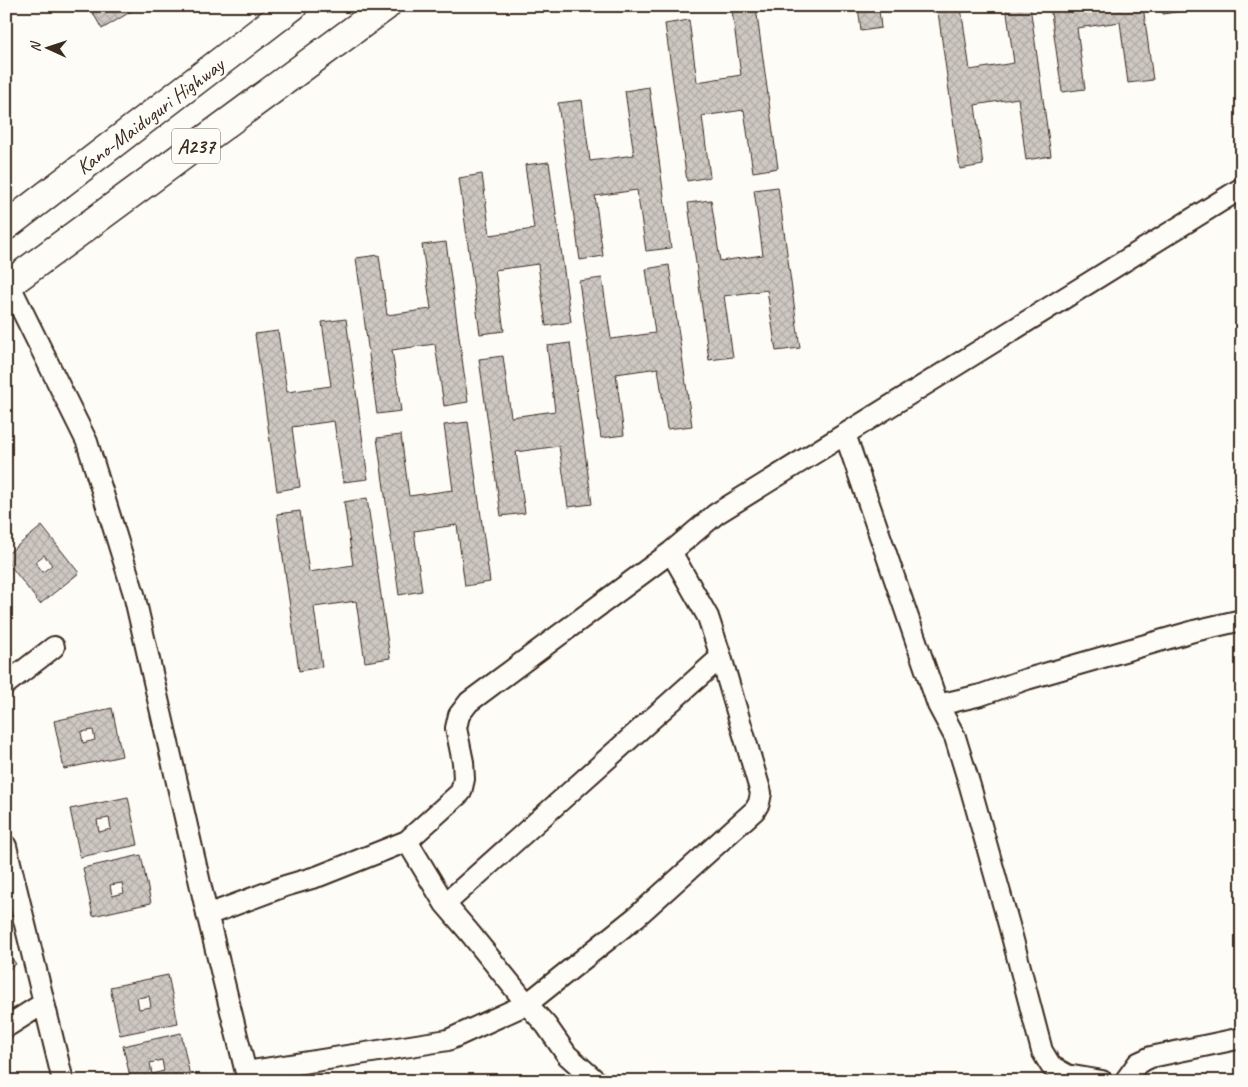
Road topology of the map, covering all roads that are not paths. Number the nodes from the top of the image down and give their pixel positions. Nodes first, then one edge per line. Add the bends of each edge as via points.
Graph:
1 (293, 6) edge
2 (386, 6) edge
3 (1242, 188) edge
4 (6, 226) edge
5 (7, 285) edge
6 (845, 434) junction
7 (671, 552) junction
8 (1242, 620) edge
9 (54, 647) dead end
10 (721, 657) junction
11 (6, 684) edge
12 (938, 706) junction
13 (407, 841) junction
14 (6, 846) edge
15 (445, 904) junction
16 (207, 915) junction
17 (44, 1003) junction
18 (527, 1004) junction
19 (6, 1027) edge
20 (1242, 1038) edge
21 (247, 1076) edge
22 (64, 1081) edge
23 (596, 1081) edge
24 (1102, 1081) edge
25 (1125, 1081) edge

1 - 4 highway, Kano-Maiduguri Highway / A237
2 - 5 highway, A237
3 - 6 street
5 - 16 street via 87,442 134,594
6 - 7 street via 716,514
6 - 12 street
7 - 10 street via 708,617
7 - 13 street via 469,702 459,715 456,728 463,762 461,792
8 - 12 street via 1185,633
9 - 11 street
10 - 15 street
10 - 18 street via 761,793 759,803 636,916
12 - 24 street via 955,737 970,786 1042,1051 1051,1066 1067,1075
13 - 15 street
13 - 16 street
14 - 17 street
15 - 18 street
16 - 21 street
17 - 19 street
17 - 22 street
18 - 21 street via 448,1040
18 - 23 street via 567,1055
20 - 25 street via 1151,1057 1138,1063

